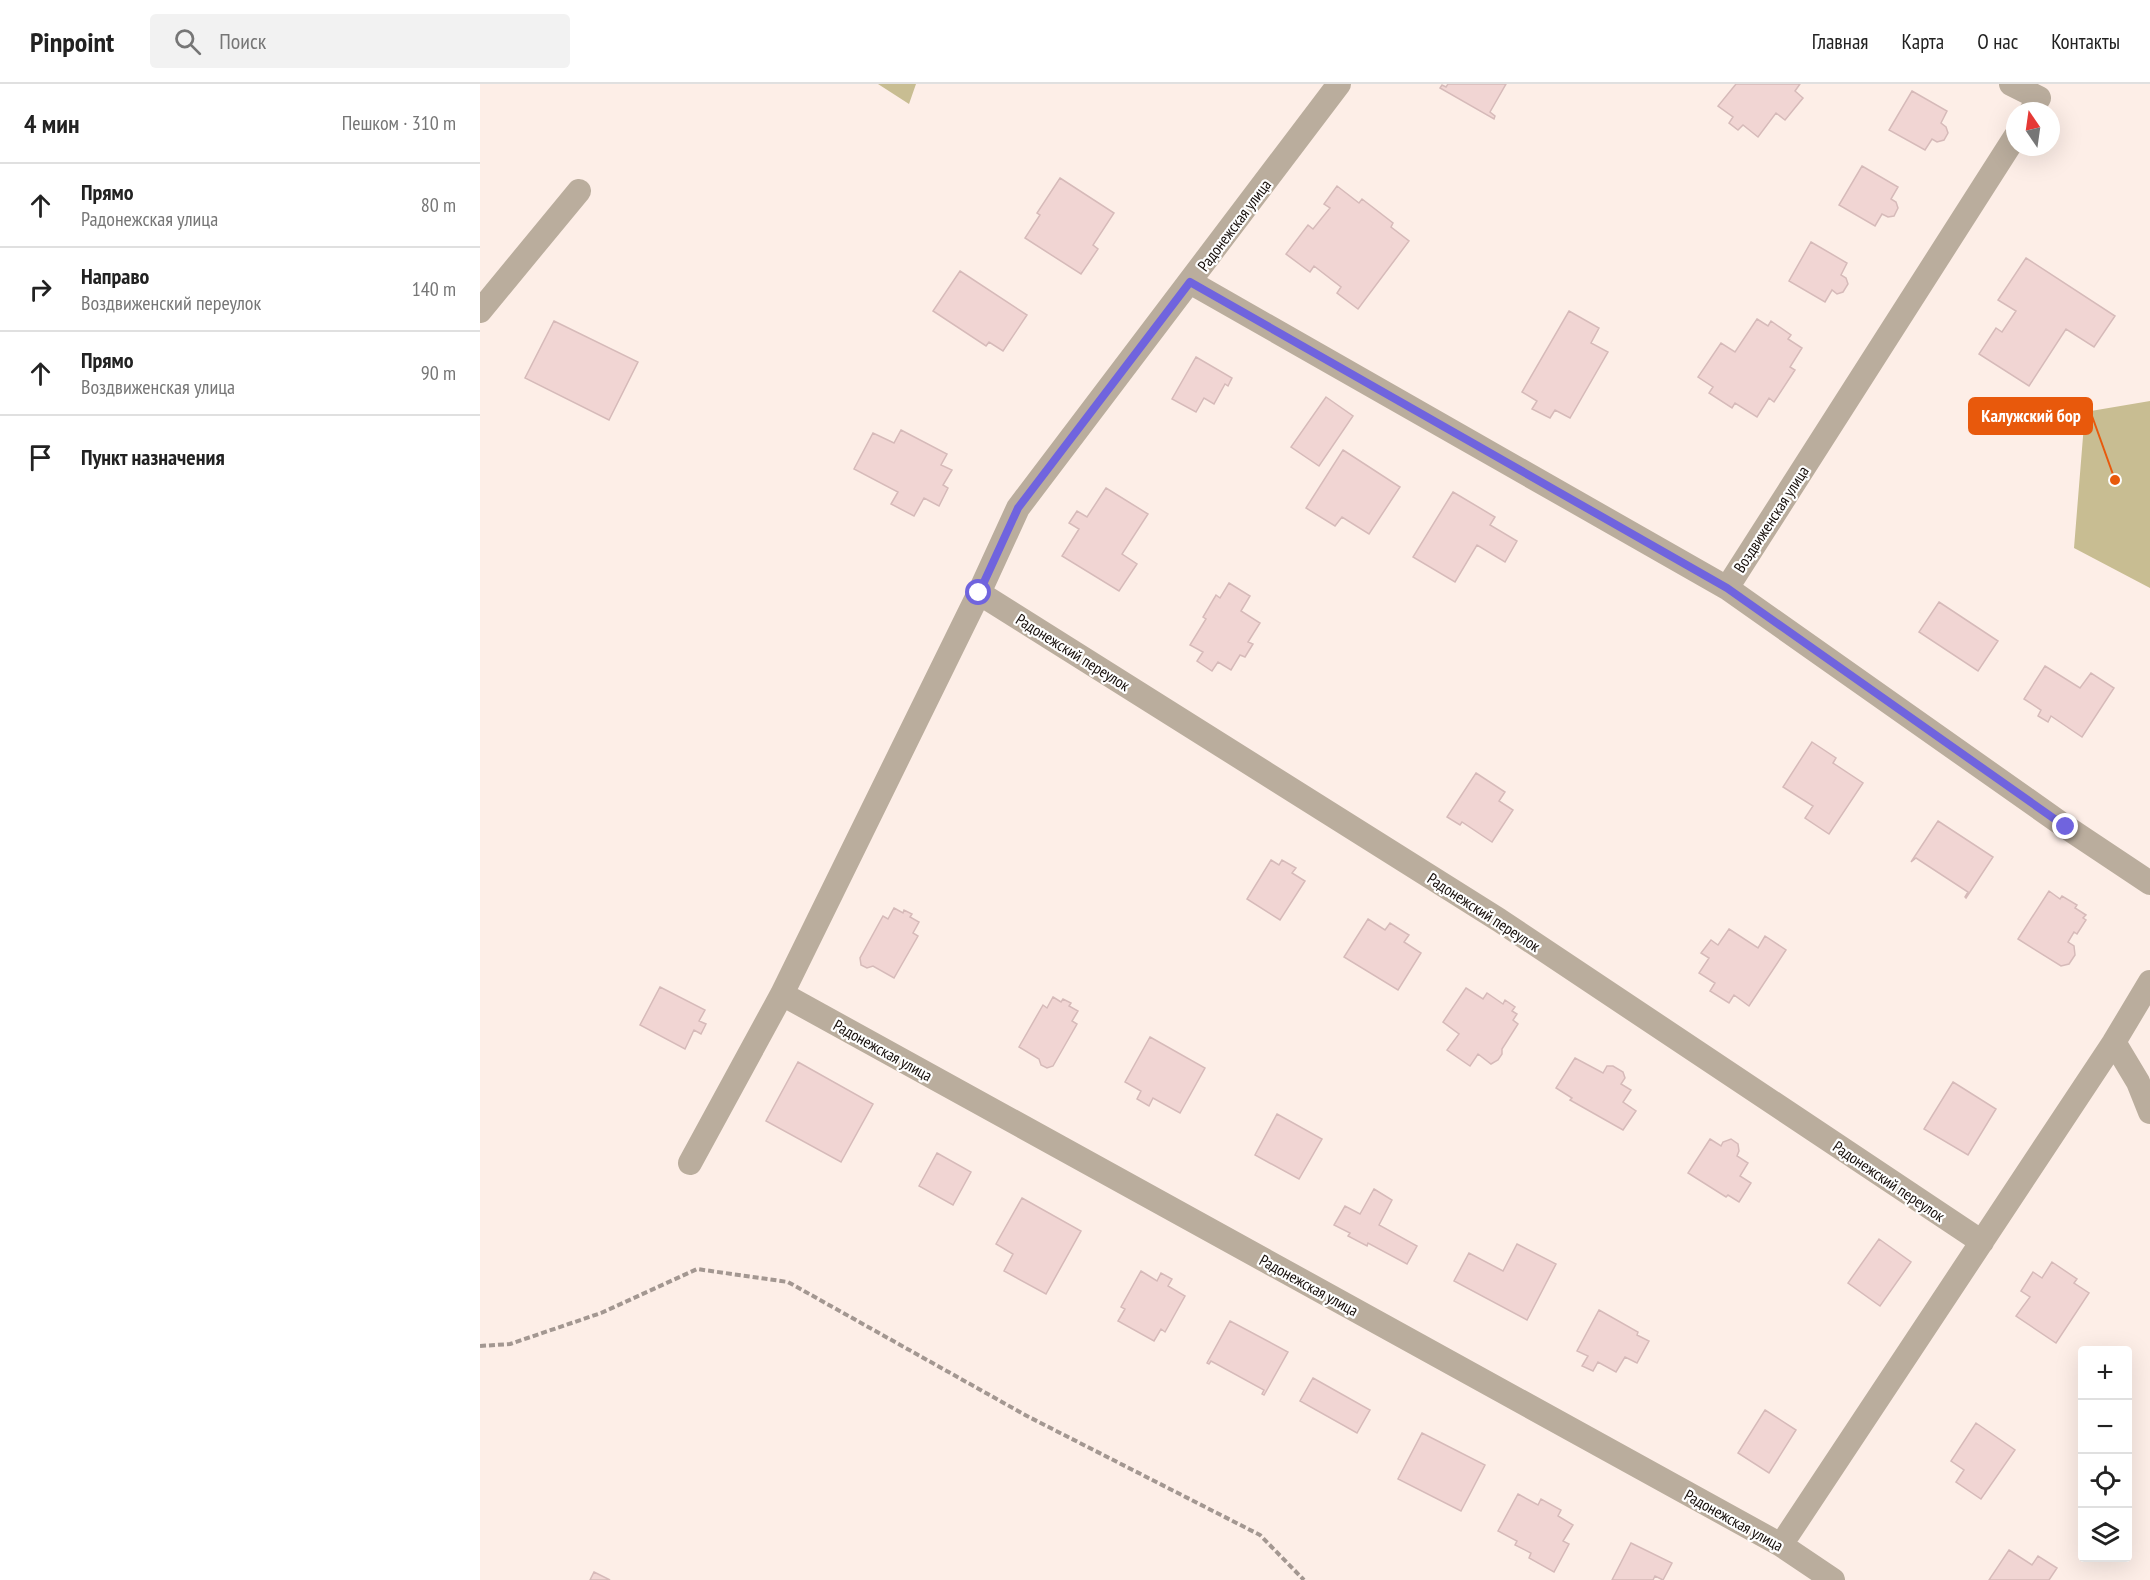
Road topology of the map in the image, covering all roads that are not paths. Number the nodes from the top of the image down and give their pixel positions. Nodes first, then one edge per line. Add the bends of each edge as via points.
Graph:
1 (1339, 84) edge
2 (2012, 84) edge
3 (2040, 98) edge
4 (2006, 151) edge
5 (579, 191) dead end
6 (1190, 282) junction
7 (480, 311) edge
8 (1727, 588) junction
9 (979, 593) junction
10 (2150, 882) edge
11 (2150, 982) edge
12 (782, 993) junction
13 (2114, 1042) junction
14 (2150, 1112) edge
15 (690, 1163) dead end
16 (1982, 1242) junction
17 (1781, 1545) junction
18 (1833, 1580) edge

1 - 6 street, Радонежская улица
2 - 3 street
4 - 8 street, Воздвиженская улица
5 - 7 street
6 - 8 street
6 - 9 street, Радонежская улица via 1018,508
8 - 10 street, Воздвиженская улица
9 - 12 street, Радонежская улица
9 - 16 street, Радонежский переулок via 1499,921
11 - 13 street
12 - 15 street, Радонежская улица
12 - 17 street, Радонежская улица
13 - 14 street via 2138,1082
13 - 16 street
16 - 17 street
17 - 18 street, Радонежская улица

